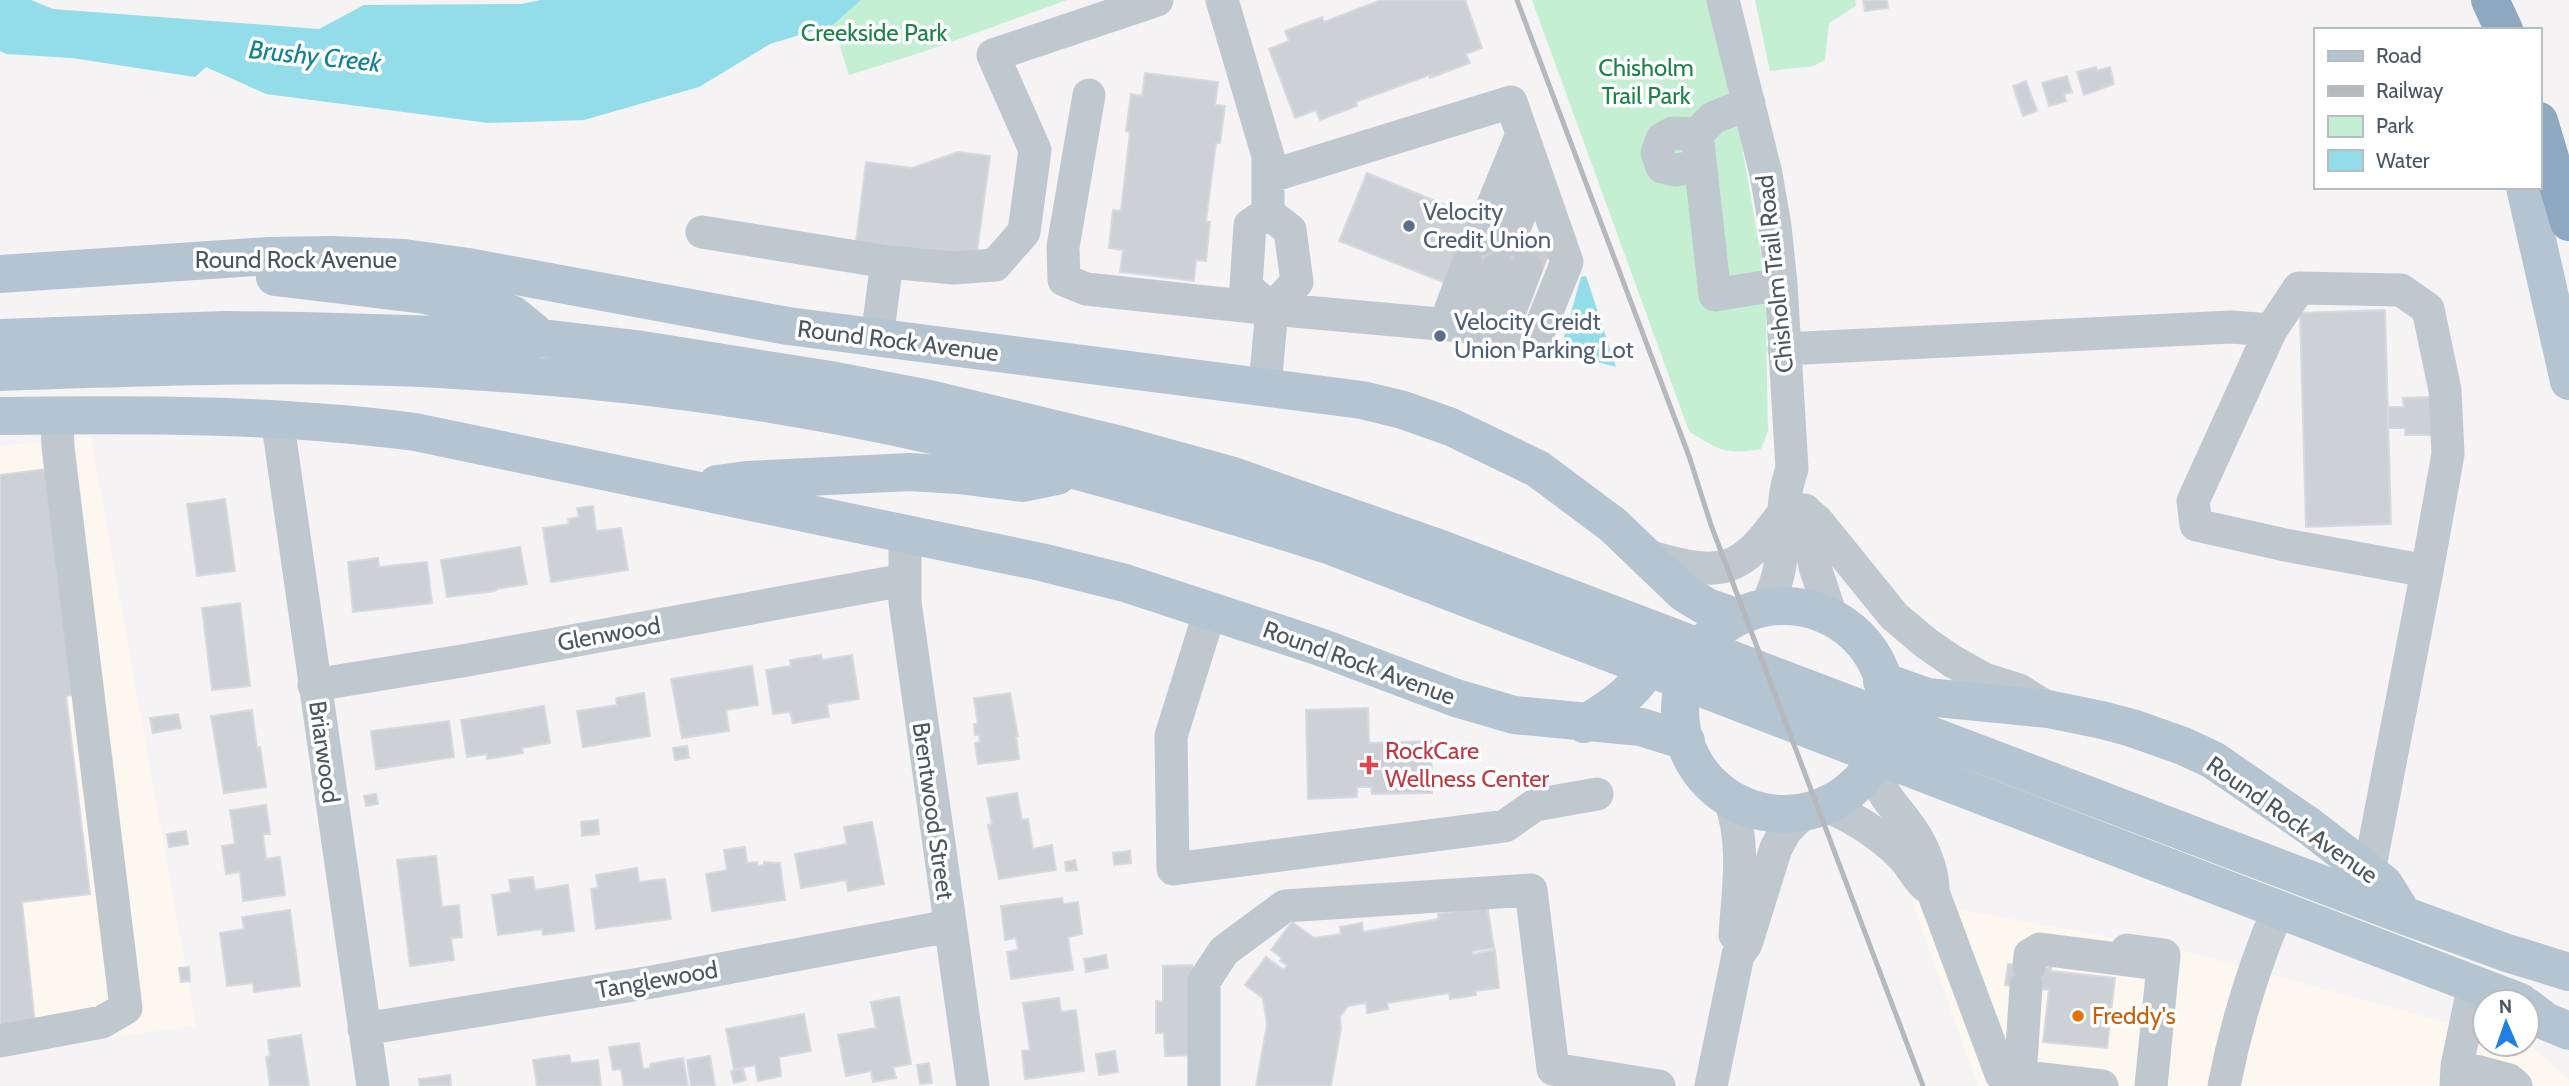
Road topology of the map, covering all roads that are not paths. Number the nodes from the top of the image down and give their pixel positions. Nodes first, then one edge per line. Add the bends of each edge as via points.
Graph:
1 (1157, 0) edge
2 (1222, 0) edge
3 (1723, 0) edge
4 (2483, 0) edge
5 (2490, 0) edge
6 (2490, 28) edge
7 (2503, 28) edge
8 (1089, 95) dead end
9 (1749, 103) junction
10 (2541, 128) edge
11 (1268, 177) junction
12 (2525, 189) edge
13 (1268, 213) junction
14 (2569, 222) edge
15 (1514, 227) junction
16 (702, 232) dead end
17 (162, 262) junction
18 (887, 262) junction
19 (0, 274) edge
20 (1782, 284) junction
21 (1272, 309) junction
22 (1474, 328) junction
23 (2271, 330) junction
24 (0, 338) edge
25 (542, 338) junction
26 (877, 338) junction
27 (1784, 349) junction
28 (0, 372) edge
29 (2569, 381) edge
30 (1265, 386) junction
31 (57, 415) junction
32 (0, 416) edge
33 (277, 418) junction
34 (1081, 472) junction
35 (687, 489) junction
36 (1796, 510) junction
37 (905, 534) junction
38 (1645, 555) junction
39 (2427, 571) junction
40 (904, 580) junction
41 (1502, 592) junction
42 (1210, 611) junction
43 (1751, 611) junction
44 (1831, 616) junction
45 (1882, 681) junction
46 (314, 685) junction
47 (2048, 709) junction
48 (1584, 723) junction
49 (1686, 741) junction
50 (1878, 754) junction
51 (1597, 794) dead end
52 (1730, 800) junction
53 (1815, 811) junction
54 (2370, 873) junction
55 (1933, 891) junction
56 (2278, 910) junction
57 (2403, 915) junction
58 (949, 926) junction
59 (2127, 950) dead end
60 (1738, 955) junction
61 (2162, 965) junction
62 (2565, 968) edge
63 (2474, 985) junction
64 (2482, 988) edge
65 (2541, 1009) edge
66 (2541, 1017) edge
67 (2569, 1017) edge
68 (364, 1029) junction
69 (2569, 1031) edge
70 (0, 1041) edge
71 (2469, 1078) edge
72 (2009, 1079) edge
73 (373, 1086) edge
74 (973, 1086) edge
75 (1204, 1086) edge
76 (1659, 1086) edge
77 (1711, 1086) edge
78 (2102, 1086) edge
79 (2151, 1086) edge
80 (2224, 1086) edge
81 (2516, 1086) edge

1 - 18 street via 993,55 1035,150 1024,232 995,265 954,268
2 - 11 street via 1268,156
3 - 9 street, Chisholm Trail Road
4 - 6 main road
5 - 7 highway
8 - 21 street via 1063,247 1064,280 1086,289
9 - 20 street, Chisholm Trail Road via 1766,174
9 - 20 street via 1713,118 1699,150 1715,295
10 - 14 highway
11 - 13 street
11 - 15 street via 1511,102
12 - 29 main road
13 - 21 street via 1290,230 1297,282
13 - 21 street via 1250,225 1246,287
15 - 22 street
15 - 22 street
15 - 22 street via 1567,262 1537,336
16 - 18 street
17 - 19 main road, Round Rock Avenue
17 - 25 main road via 218,274 425,295 512,314
17 - 26 main road, Round Rock Avenue via 331,255 404,258
18 - 26 street
20 - 27 street, Chisholm Trail Road
21 - 22 street
21 - 30 street
23 - 27 street via 2231,327
23 - 39 street via 2193,500 2196,525
23 - 39 street via 2299,288 2401,290 2428,309 2445,390 2448,454
24 - 25 main road via 226,330
25 - 41 main road via 636,349 929,399 1230,475 1344,514
26 - 30 main road, Round Rock Avenue
27 - 36 street, Chisholm Trail Road via 1792,469 1801,486
28 - 34 main road via 369,366 545,377 825,414
30 - 38 main road, Round Rock Avenue via 1362,400 1451,427 1538,469
31 - 32 main road, Round Rock Avenue
31 - 33 main road, Round Rock Avenue
31 - 70 street via 125,1008 102,1022
33 - 35 main road, Round Rock Avenue via 415,432
33 - 46 street, Briarwood
34 - 35 main road via 1023,483 910,472 747,480
34 - 41 main road
35 - 37 main road, Round Rock Avenue
36 - 38 street via 1748,557 1727,566 1682,566
36 - 43 street, Chisholm Trail Road via 1778,583
36 - 44 street, Chisholm Trail Road
36 - 47 street via 1818,521 1894,617 1926,643 1984,679 2018,690
37 - 40 street, Brentwood Street
37 - 42 main road, Round Rock Avenue via 1125,583
38 - 43 main road, Round Rock Avenue via 1684,593 1707,607
38 - 48 main road via 1656,599 1652,658 1636,685 1615,705
39 - 54 street
40 - 46 street, Glenwood
40 - 58 street, Brentwood Street
41 - 56 main road via 2118,850
41 - 57 main road via 2132,812
42 - 48 main road, Round Rock Avenue via 1456,698 1514,715
42 - 51 street via 1171,736 1173,869 1505,826 1535,805
43 - 44 main road via 1801,605
43 - 49 main road via 1719,628 1688,673 1682,707
44 - 45 main road via 1863,643
45 - 47 main road, Round Rock Avenue via 1927,697
45 - 50 main road via 1886,707
46 - 68 street, Briarwood
47 - 54 main road, Round Rock Avenue via 2132,728 2213,760
48 - 49 main road, Round Rock Avenue via 1641,727
49 - 52 main road via 1706,778
50 - 53 main road via 1854,788
50 - 55 street via 1883,791 1921,847 1934,879
52 - 53 main road via 1781,816
52 - 60 street via 1741,842
53 - 55 street via 1857,820 1881,836
53 - 60 street via 1786,830 1776,848 1746,944
54 - 57 main road, Round Rock Avenue via 2384,884
55 - 72 street
56 - 63 main road
56 - 80 street via 2239,1013
57 - 62 main road via 2507,953
58 - 68 street, Tanglewood via 652,982
58 - 74 street, Brentwood Street
59 - 61 street via 2164,955
60 - 77 street
61 - 72 street via 2040,949 2030,955
61 - 79 street
63 - 64 main road
63 - 71 street
65 - 67 main road
66 - 69 main road
68 - 73 street, Briarwood
71 - 81 street via 2509,1080
72 - 78 street
75 - 76 street via 1204,981 1224,951 1285,906 1531,890 1553,1069

